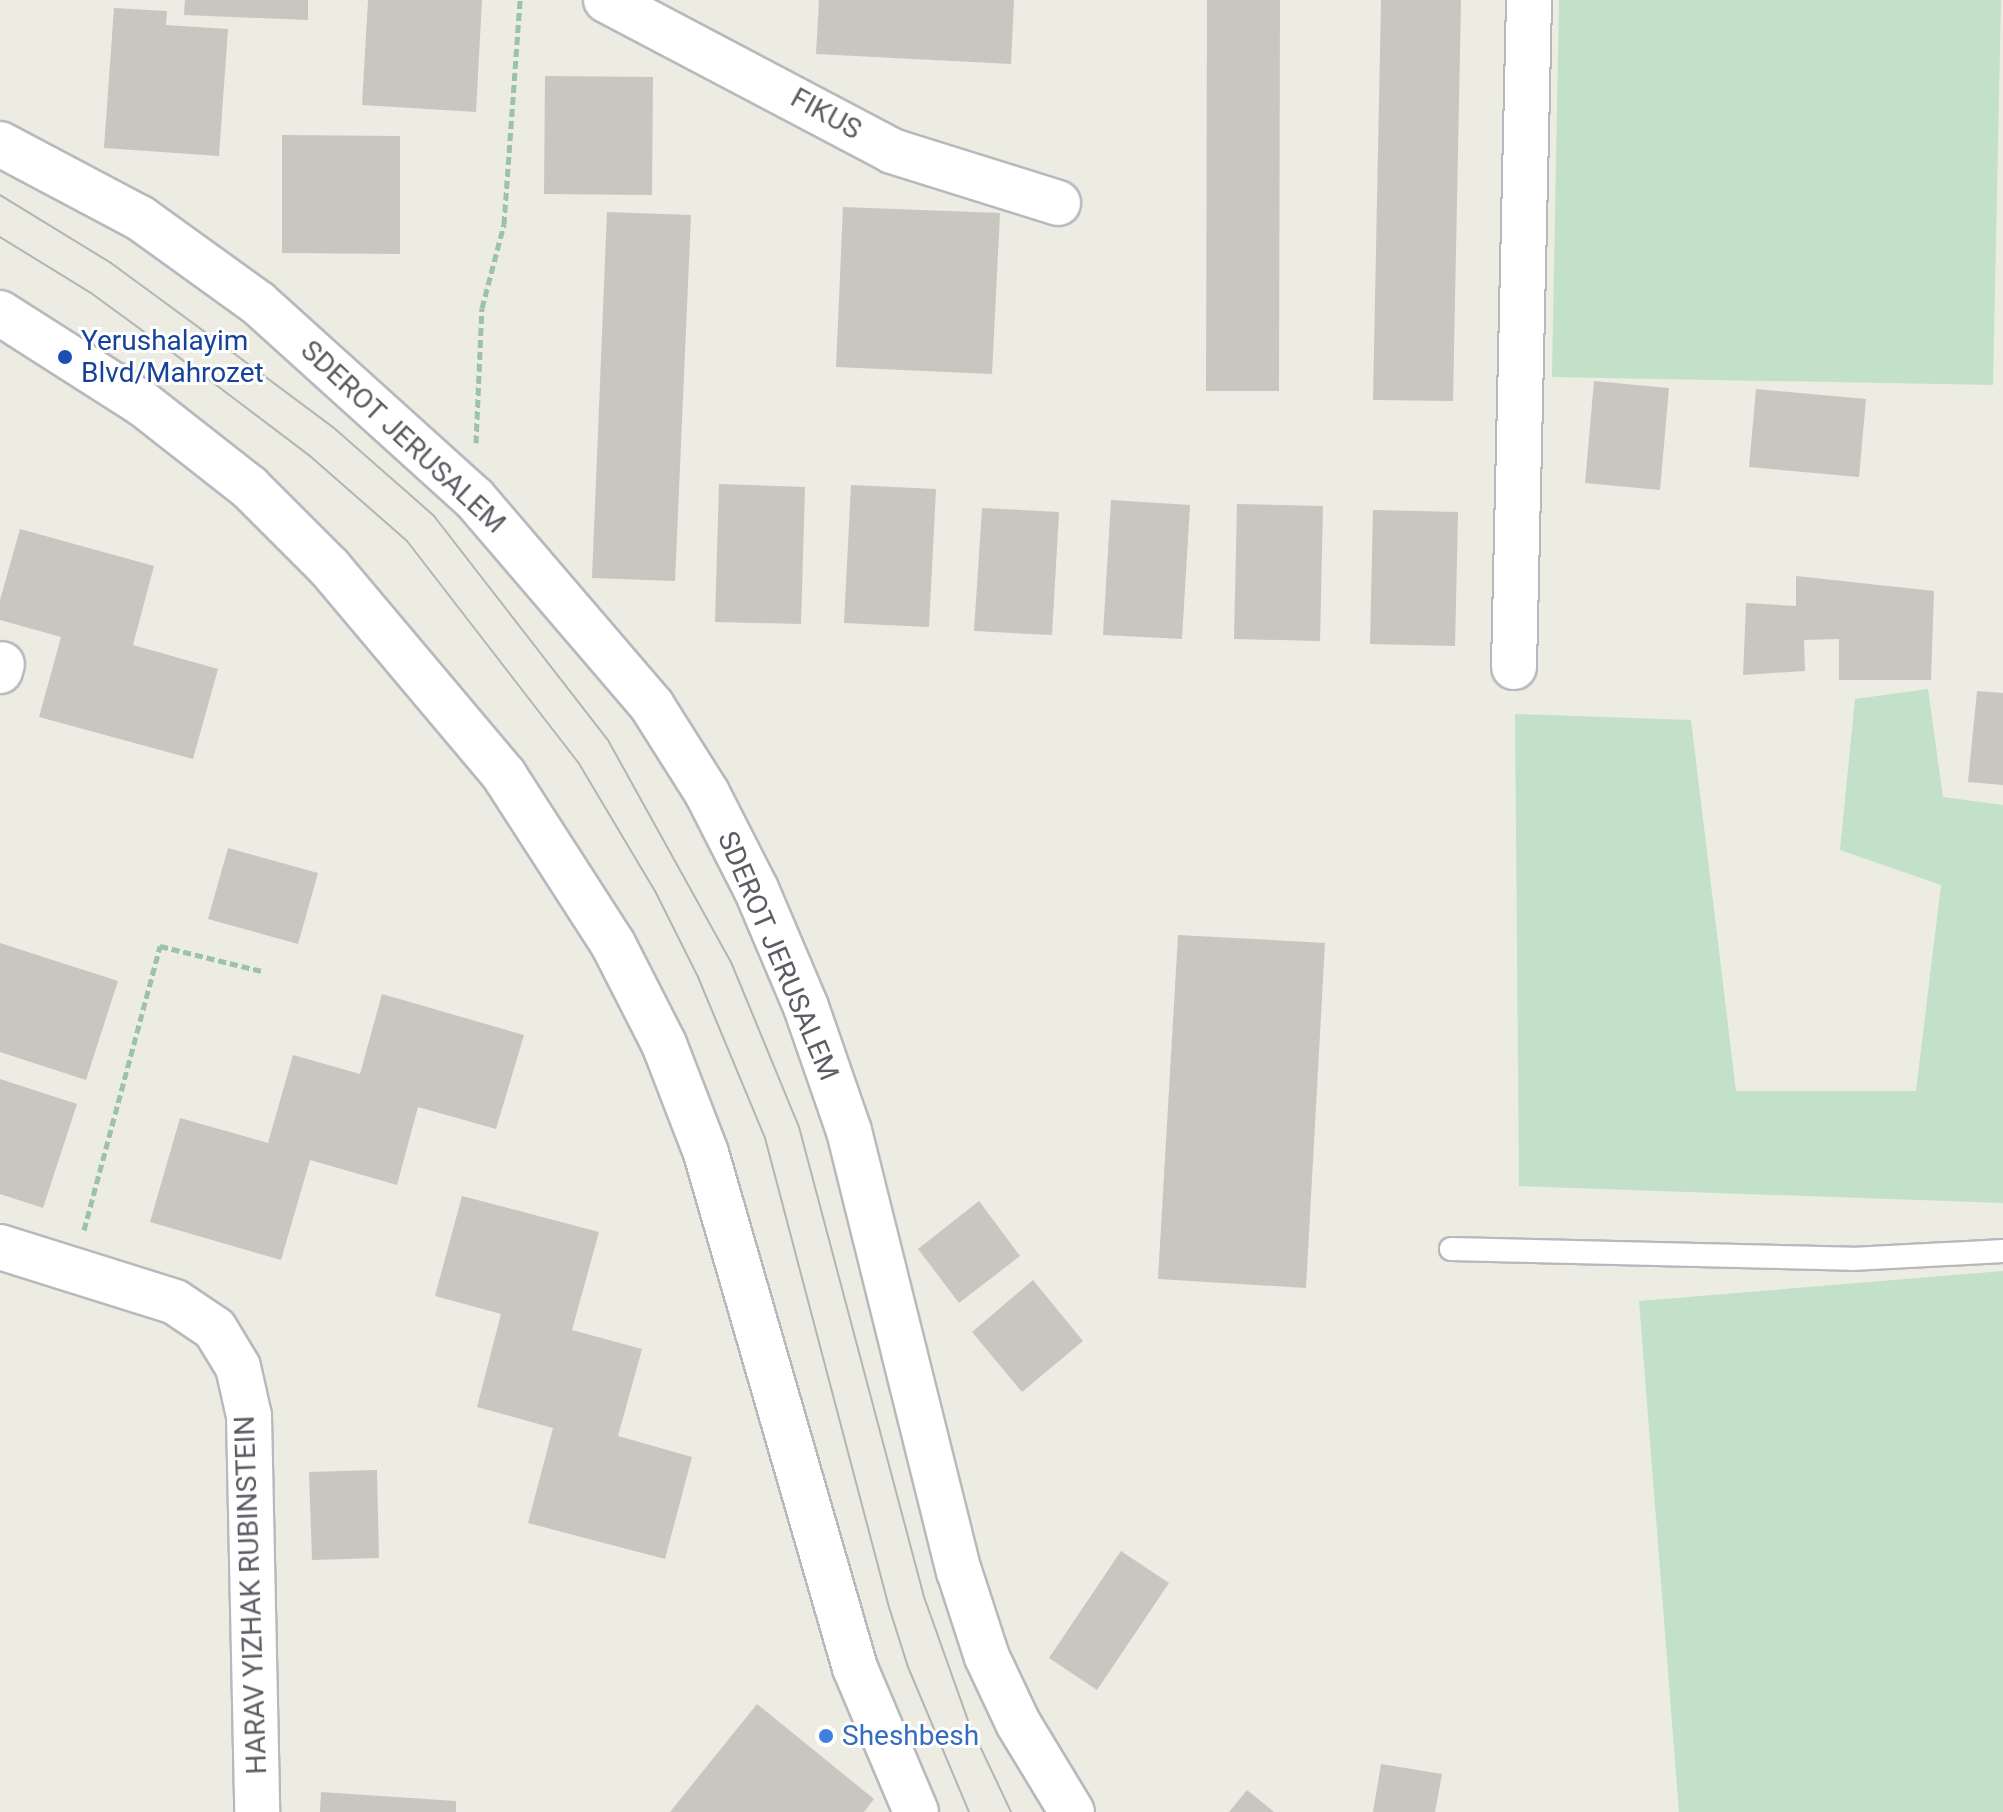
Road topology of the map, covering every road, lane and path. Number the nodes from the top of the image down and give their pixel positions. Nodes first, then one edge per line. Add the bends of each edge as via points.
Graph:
1 (520, 0) edge
2 (606, 0) edge
3 (1529, 0) edge
4 (0, 144) edge
5 (1058, 203) dead end
6 (0, 313) edge
7 (474, 498) junction
8 (1514, 667) dead end
9 (262, 971) dead end
10 (0, 1247) edge
11 (1451, 1249) dead end
12 (2003, 1251) edge
13 (75, 1266) junction
14 (257, 1812) edge
15 (916, 1812) edge
16 (1072, 1812) edge

1 - 7 path via 504,224 482,308
2 - 5 main road, FIKUS via 712,51 892,151
3 - 8 main road
4 - 7 main road, SDEROT JERUSALEM via 140,218 258,303
6 - 15 main road via 155,413 249,487 329,567 504,775 613,944 664,1044 706,1153 855,1668
7 - 16 main road, SDEROT JERUSALEM via 652,706 707,793 756,889 806,1007 849,1131 959,1571 987,1657 1018,1723
9 - 13 path via 160,946
10 - 13 main road, HARAV YIZHAK RUBINSTEIN
11 - 12 lane via 1852,1259
13 - 14 main road, HARAV YIZHAK RUBINSTEIN via 175,1302 215,1329 238,1367 249,1416

